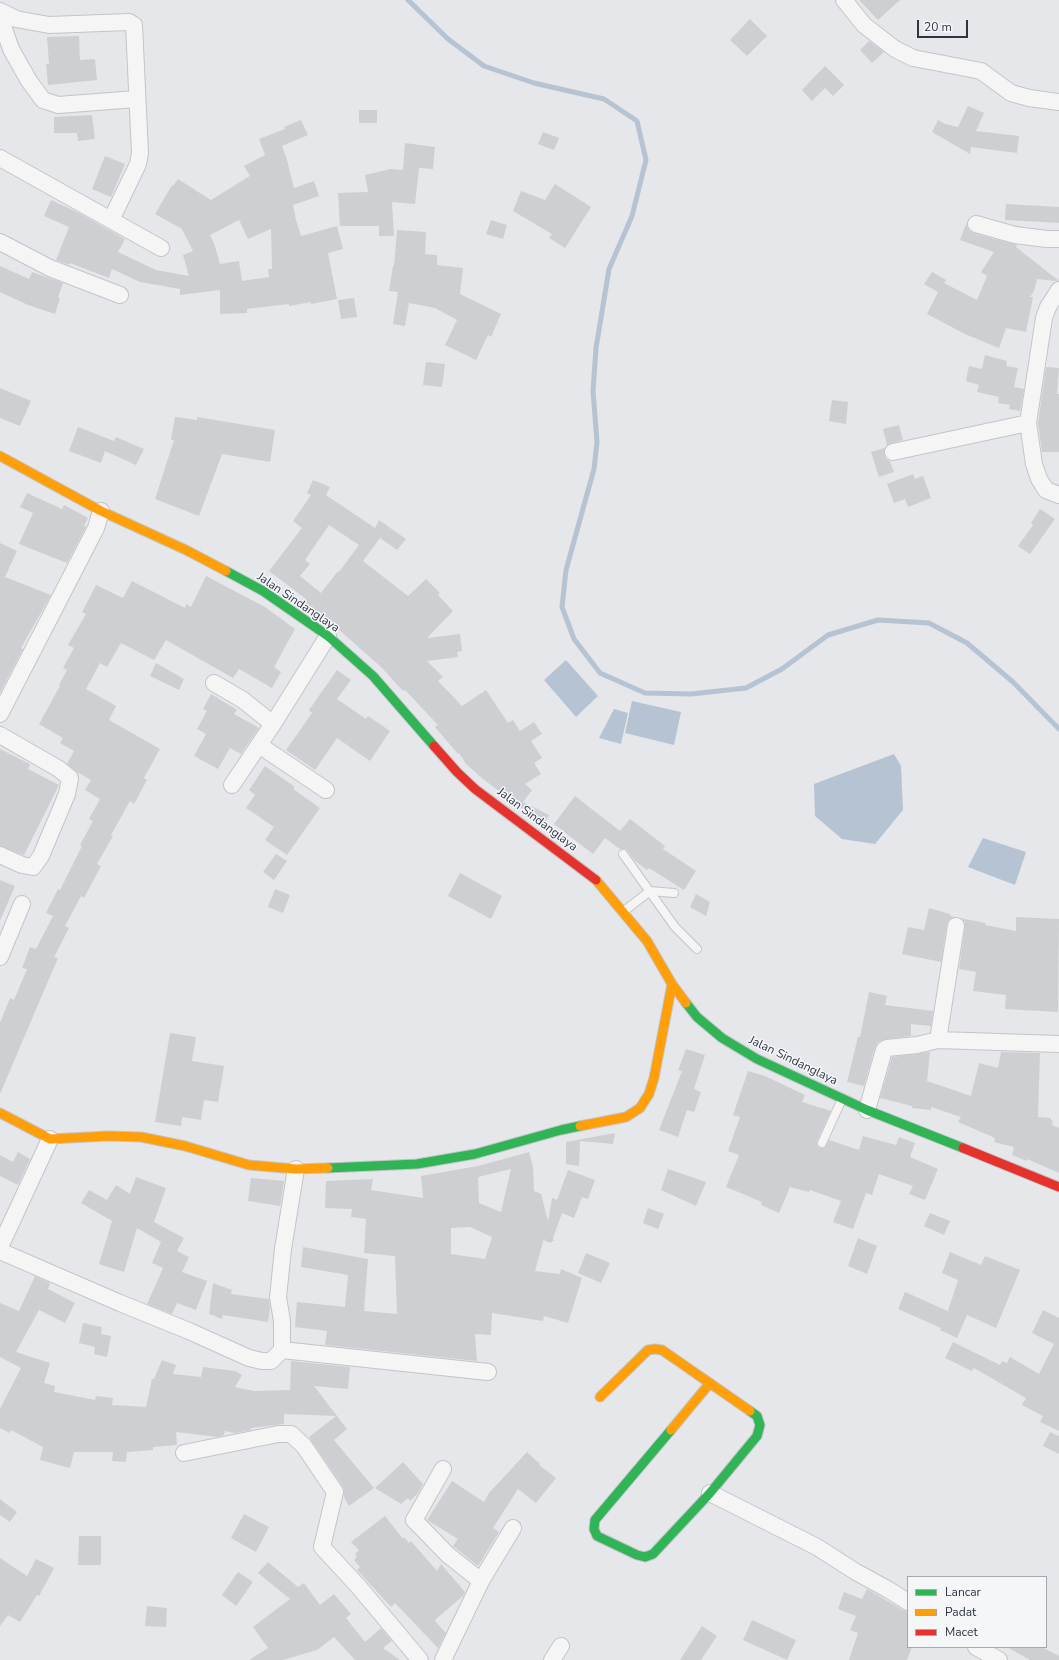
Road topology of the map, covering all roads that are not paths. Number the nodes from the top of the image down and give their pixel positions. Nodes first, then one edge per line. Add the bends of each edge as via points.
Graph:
1 (844, 0) edge
2 (0, 11) edge
3 (0, 17) edge
4 (136, 99) junction
5 (1059, 102) edge
6 (0, 158) edge
7 (111, 220) junction
8 (976, 224) dead end
9 (1059, 238) edge
10 (0, 242) edge
11 (161, 248) dead end
12 (1059, 290) edge
13 (120, 295) dead end
14 (1028, 423) junction
15 (893, 452) dead end
16 (0, 456) edge
17 (1059, 495) edge
18 (101, 511) junction
19 (328, 636) junction
20 (214, 683) dead end
21 (0, 714) edge
22 (273, 724) junction
23 (0, 735) edge
24 (259, 745) junction
25 (232, 785) dead end
26 (326, 790) dead end
27 (623, 854) dead end
28 (0, 855) edge
29 (650, 891) junction
30 (674, 893) dead end
31 (22, 904) dead end
32 (624, 912) junction
33 (956, 926) dead end
34 (697, 949) dead end
35 (0, 957) edge
36 (672, 984) junction
37 (938, 1040) junction
38 (1059, 1044) edge
39 (842, 1098) junction
40 (867, 1110) junction
41 (0, 1113) edge
42 (50, 1139) junction
43 (822, 1143) dead end
44 (296, 1169) junction
45 (1059, 1187) edge
46 (0, 1247) edge
47 (0, 1251) edge
48 (282, 1350) junction
49 (488, 1372) dead end
50 (710, 1383) junction
51 (600, 1397) dead end
52 (184, 1453) dead end
53 (443, 1469) dead end
54 (710, 1493) junction
55 (513, 1528) dead end
56 (480, 1581) junction
57 (907, 1601) edge
58 (562, 1646) dead end
59 (978, 1648) edge
60 (420, 1660) edge
61 (443, 1660) edge
62 (552, 1660) edge
63 (999, 1660) edge

1 - 5 street via 864,25 895,49 913,58 980,71 1011,94
2 - 4 street via 16,19 49,26 132,23 135,37
3 - 4 street via 11,49 28,80 43,100 58,105
4 - 7 street via 140,142 138,164
6 - 7 street
7 - 11 street
8 - 9 street via 1015,235
10 - 13 street via 50,268
12 - 14 street via 1044,318
14 - 15 street
14 - 17 street via 1034,464 1039,479 1046,490
16 - 18 street, Jalan Sindanglaya
18 - 19 street, Jalan Sindanglaya via 186,550 263,591
18 - 21 street via 96,528
19 - 22 street
19 - 32 street, Jalan Sindanglaya via 373,676 475,789 596,879
20 - 22 street via 243,700
22 - 24 street
23 - 28 street via 70,778 67,794 53,828 41,856 33,867
24 - 25 street
24 - 26 street
27 - 29 lane
29 - 30 lane
29 - 32 lane
29 - 34 lane via 675,927
31 - 35 street
32 - 36 street, Jalan Sindanglaya via 647,941
33 - 37 street
36 - 39 street, Jalan Sindanglaya via 697,1017 722,1038 757,1059
36 - 44 street via 649,1094 640,1108 626,1117 561,1130 474,1154 417,1164
37 - 38 street
37 - 40 street via 917,1045 892,1046 884,1050
39 - 40 street, Jalan Sindanglaya
39 - 43 lane
40 - 45 street, Jalan Sindanglaya
41 - 42 street
42 - 44 street via 141,1137 185,1146 249,1165
42 - 46 street
44 - 48 street via 278,1297 282,1321
47 - 48 street via 249,1358 271,1361
48 - 49 street
50 - 51 street via 662,1350 655,1349 648,1350
50 - 54 street via 757,1416 760,1425 758,1436
50 - 54 street via 595,1520 594,1528 597,1536 646,1557 653,1554
52 - 60 street via 278,1434 291,1434 304,1446 335,1492 322,1547
53 - 56 street via 409,1514 448,1555
54 - 57 street via 817,1547
55 - 56 street
56 - 61 street
58 - 62 street
59 - 63 street

